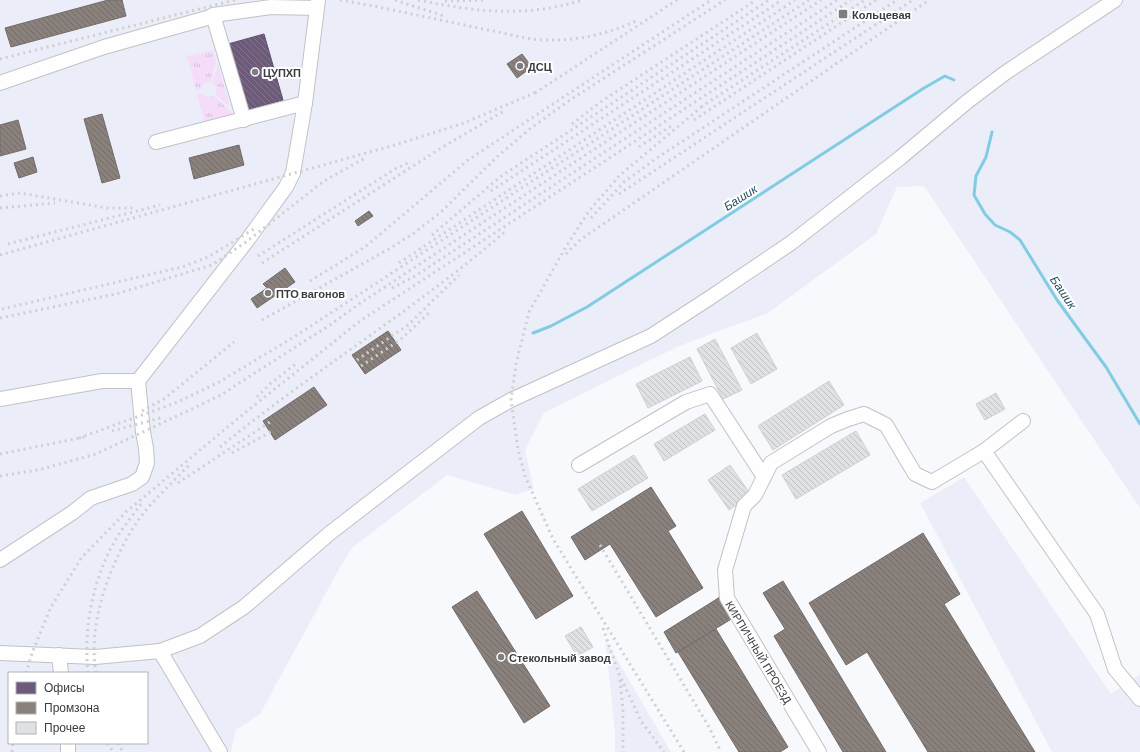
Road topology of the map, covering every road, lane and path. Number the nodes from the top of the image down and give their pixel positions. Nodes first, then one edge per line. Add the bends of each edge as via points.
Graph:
1 (1115, 0) edge
2 (317, 4) edge
3 (214, 16) junction
4 (0, 83) edge
5 (305, 103) junction
6 (244, 120) junction
7 (156, 142) dead end
8 (138, 381) junction
9 (0, 399) edge
10 (1023, 421) dead end
11 (984, 451) junction
12 (579, 464) dead end
13 (764, 477) junction
14 (0, 560) edge
15 (160, 651) junction
16 (0, 653) edge
17 (59, 655) junction
18 (61, 672) edge
19 (1140, 699) edge
20 (220, 752) edge
21 (819, 752) edge

1 - 15 street via 1005,73 778,252 651,336 511,400 479,418 330,533 244,607 200,636
2 - 3 street via 271,7
2 - 5 street
3 - 4 street via 104,47
3 - 6 street
5 - 6 street
5 - 8 street via 293,173 286,187
6 - 7 street
8 - 9 street via 102,381
8 - 14 street via 147,463 142,476 132,484 91,498
10 - 11 street, КИРПИЧНЫЙ ПРОЕЗД
11 - 13 street, КИРПИЧНЫЙ ПРОЕЗД via 932,482 915,474 886,425 864,414 832,426 771,463
11 - 19 street via 1097,614 1115,670
12 - 13 street via 686,402 710,394
13 - 21 street, КИРПИЧНЫЙ ПРОЕЗД via 755,495 744,506 725,570 727,598
15 - 17 street via 95,657
15 - 20 street
16 - 17 street
17 - 18 street

